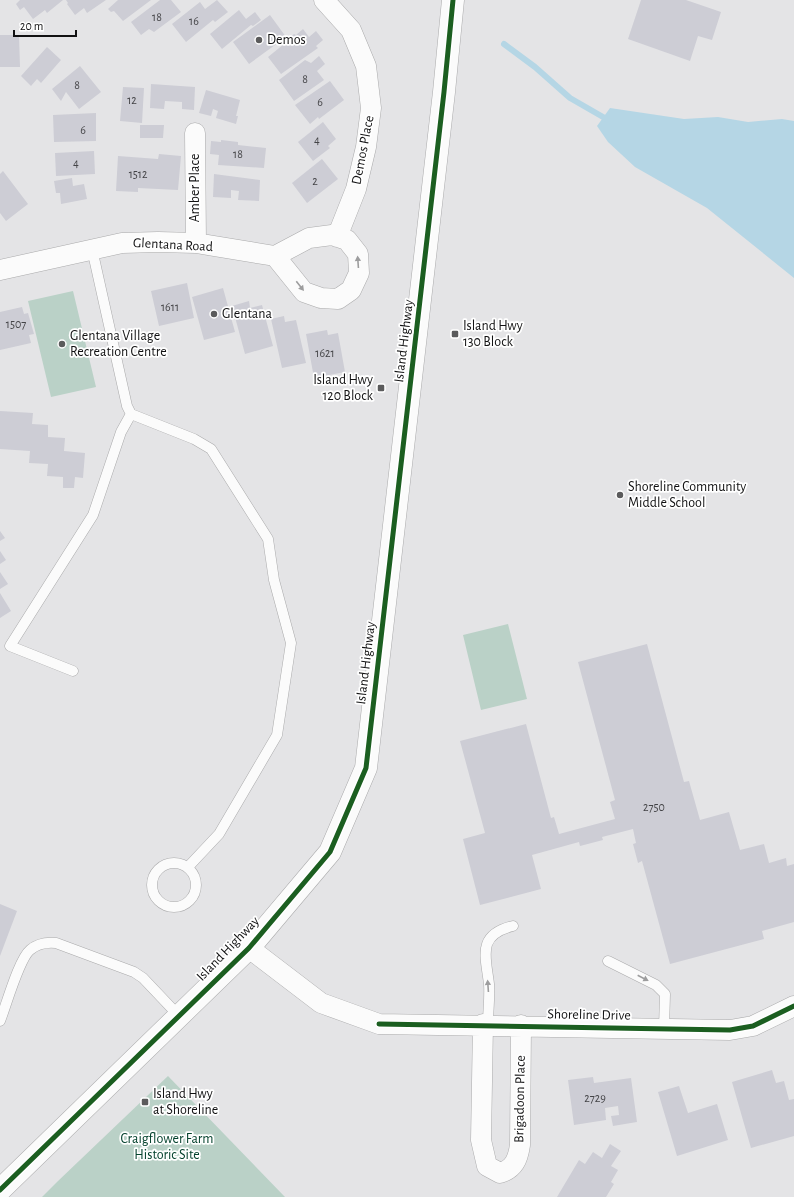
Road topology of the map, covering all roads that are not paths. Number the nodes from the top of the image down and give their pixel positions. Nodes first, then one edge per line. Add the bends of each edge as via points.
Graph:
1 (324, 0) edge
2 (453, 0) edge
3 (195, 133) dead end
4 (338, 237) junction
5 (196, 244) junction
6 (92, 248) junction
7 (276, 256) junction
8 (0, 270) edge
9 (131, 414) junction
10 (74, 671) dead end
11 (188, 867) junction
12 (513, 926) dead end
13 (249, 948) junction
14 (608, 961) dead end
15 (794, 1006) edge
16 (179, 1016) junction
17 (0, 1021) edge
18 (485, 1024) junction
19 (521, 1025) junction
20 (664, 1028) junction
21 (2, 1190) edge

1 - 4 street, Demos Place via 350,30 366,66 371,108 366,147 356,189
2 - 13 main road, Island Highway via 426,257 366,768 330,852
3 - 5 street, Amber Place
4 - 7 street via 332,235 309,238
7 -> 4 street via 304,292 320,298 338,299 351,290 359,273 358,254 346,240
5 - 6 street, Glentana Road via 122,243
5 - 7 street, Glentana Road
6 - 8 street, Glentana Road
6 - 9 lane via 127,406
9 - 10 lane via 121,432 93,515 10,646
9 - 11 lane via 194,439 211,449 268,539 274,580 291,643 277,736 219,834
11 - 11 lane via 175,862 161,865 152,876 151,890 159,902 172,908 186,905 195,894 196,879
18 -> 12 lane via 489,985 485,948 492,936 504,928
13 - 16 main road, Island Highway
13 - 18 street, Shoreline Drive via 321,1003 379,1024
14 -> 20 lane via 656,985 665,994
15 - 20 street, Shoreline Drive via 753,1026 730,1030
16 - 17 lane via 143,978 134,972 56,943 46,942 37,945 24,956
16 - 21 main road, Island Highway
18 - 19 street, Shoreline Drive
18 - 19 street, Brigadoon Place via 481,1140 487,1166 500,1173 509,1171 518,1157 520,1145
19 - 20 street, Shoreline Drive

